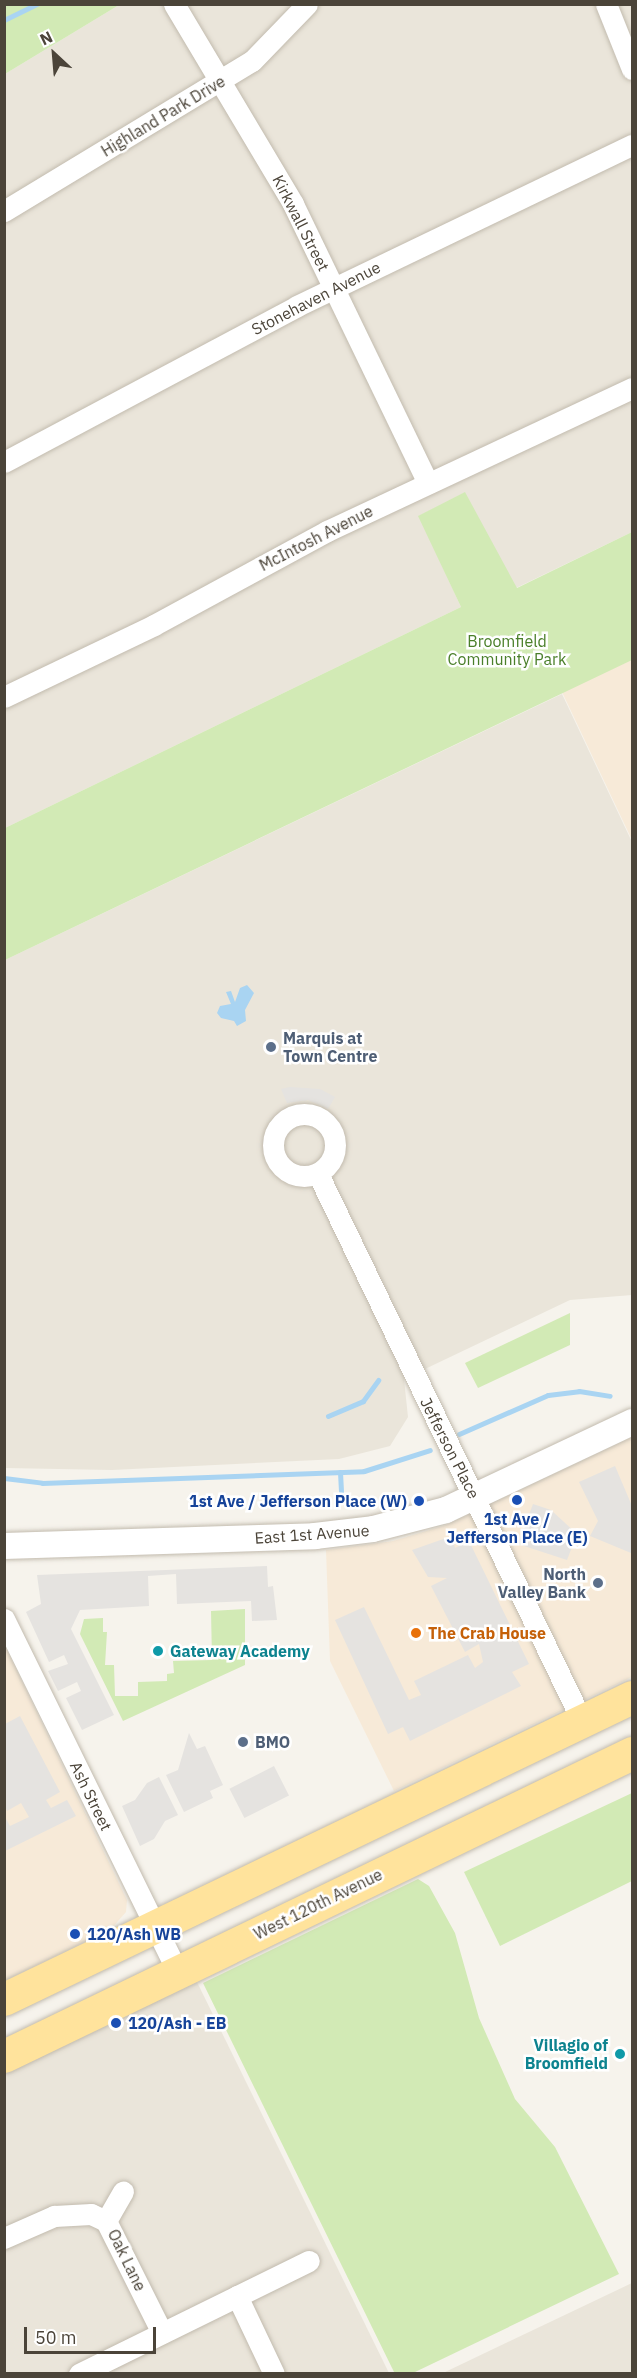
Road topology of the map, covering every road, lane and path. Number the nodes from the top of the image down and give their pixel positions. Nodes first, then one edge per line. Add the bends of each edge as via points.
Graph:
1 (174, 4) edge
2 (307, 4) edge
3 (606, 4) edge
4 (633, 69) edge
5 (222, 80) junction
6 (633, 145) edge
7 (4, 211) edge
8 (334, 288) junction
9 (633, 388) edge
10 (4, 462) edge
11 (428, 483) junction
12 (4, 697) edge
13 (318, 1174) dead end
14 (633, 1422) edge
15 (475, 1497) junction
16 (4, 1546) edge
17 (4, 1619) edge
18 (633, 1697) edge
19 (582, 1721) junction
20 (633, 1753) edge
21 (155, 1926) junction
22 (178, 1972) junction
23 (4, 1999) edge
24 (4, 2056) edge
25 (123, 2192) dead end
26 (106, 2221) junction
27 (4, 2238) edge
28 (309, 2261) dead end
29 (237, 2296) junction
30 (162, 2333) junction
31 (89, 2371) edge
32 (274, 2373) edge

1 - 5 street, Kirkwall Street
2 - 5 street, Highland Park Drive via 276,40
3 - 4 street
5 - 7 street, Highland Park Drive
5 - 8 street, Kirkwall Street via 293,204
6 - 8 street, Stonehaven Avenue
8 - 10 street, Stonehaven Avenue
8 - 11 street, Kirkwall Street
9 - 11 street, McIntosh Avenue
11 - 12 street, McIntosh Avenue via 268,561 154,625
13 - 15 street, Jefferson Place
14 - 15 street, East 1st Avenue
15 - 16 street, East 1st Avenue via 405,1522 342,1534
15 - 19 street, Jefferson Place
17 - 21 street, Ash Street
18 - 19 main road
19 - 21 main road
20 - 22 main road, West 120th Avenue
21 - 22 street, Ash Street
21 - 23 main road
22 - 24 main road, West 120th Avenue
25 - 26 street
26 - 27 street, Oak Lane via 91,2214 54,2216
26 - 30 street, Oak Lane
28 - 29 street
29 - 30 street
29 - 32 street
30 - 31 street

